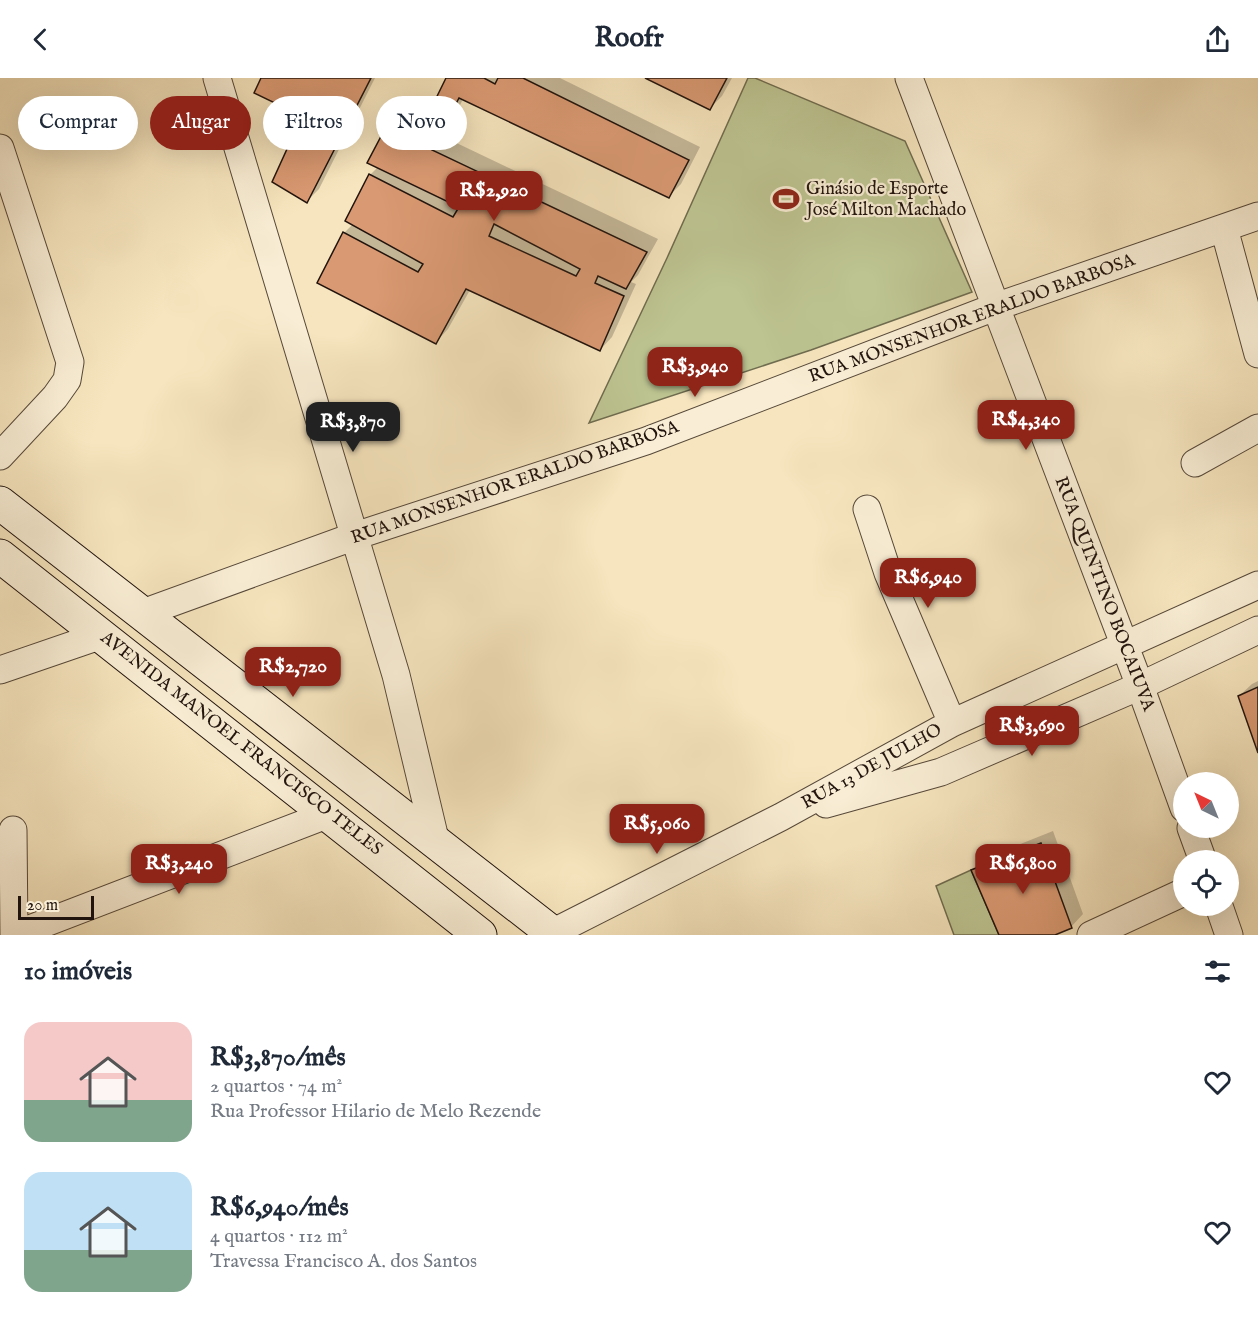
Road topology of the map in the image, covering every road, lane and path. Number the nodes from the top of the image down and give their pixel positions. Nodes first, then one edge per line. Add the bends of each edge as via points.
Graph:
1 (217, 78) edge
2 (909, 78) edge
3 (0, 148) edge
4 (1258, 216) edge
5 (1224, 228) junction
6 (995, 307) junction
7 (1258, 354) edge
8 (1258, 428) edge
9 (0, 456) edge
10 (1196, 463) dead end
11 (0, 503) edge
12 (867, 509) dead end
13 (355, 537) junction
14 (0, 556) edge
15 (1258, 585) edge
16 (143, 613) junction
17 (1258, 630) edge
18 (102, 635) junction
19 (1124, 645) junction
20 (0, 670) edge
21 (1140, 686) junction
22 (952, 723) junction
23 (1173, 778) edge
24 (329, 814) junction
25 (781, 816) junction
26 (13, 830) dead end
27 (436, 843) junction
28 (1173, 897) edge
29 (1222, 916) edge
30 (554, 934) edge
31 (480, 935) edge
32 (1091, 935) edge
33 (1229, 935) edge

1 - 13 street
2 - 6 street, RUA QUINTINO BOCAIUVA
3 - 9 street via 70,362 67,380 55,397
4 - 5 street, RUA MONSENHOR ERALDO BARBOSA
5 - 6 street, RUA MONSENHOR ERALDO BARBOSA
5 - 7 street
6 - 13 street, RUA MONSENHOR ERALDO BARBOSA via 646,441
6 - 19 street, RUA QUINTINO BOCAIUVA
8 - 10 street
11 - 16 main road
12 - 22 street via 888,573
13 - 16 street, RUA MONSENHOR ERALDO BARBOSA
13 - 27 street via 396,675
14 - 18 main road, AVENIDA MANOEL FRANCISCO TELES
15 - 19 street, RUA 13 DE JULHO
16 - 27 main road
17 - 21 street, RUA 13 DE JULHO
18 - 20 street
18 - 24 main road, AVENIDA MANOEL FRANCISCO TELES
19 - 21 street, RUA QUINTINO BOCAIUVA
19 - 22 street, RUA 13 DE JULHO
21 - 23 street, RUA QUINTINO BOCAIUVA
21 - 25 street, RUA 13 DE JULHO via 941,772
22 - 25 street, RUA 13 DE JULHO
24 - 26 street via 14,935
24 - 31 main road, AVENIDA MANOEL FRANCISCO TELES
25 - 30 street, RUA 13 DE JULHO
27 - 30 main road
28 - 32 street
29 - 33 street

